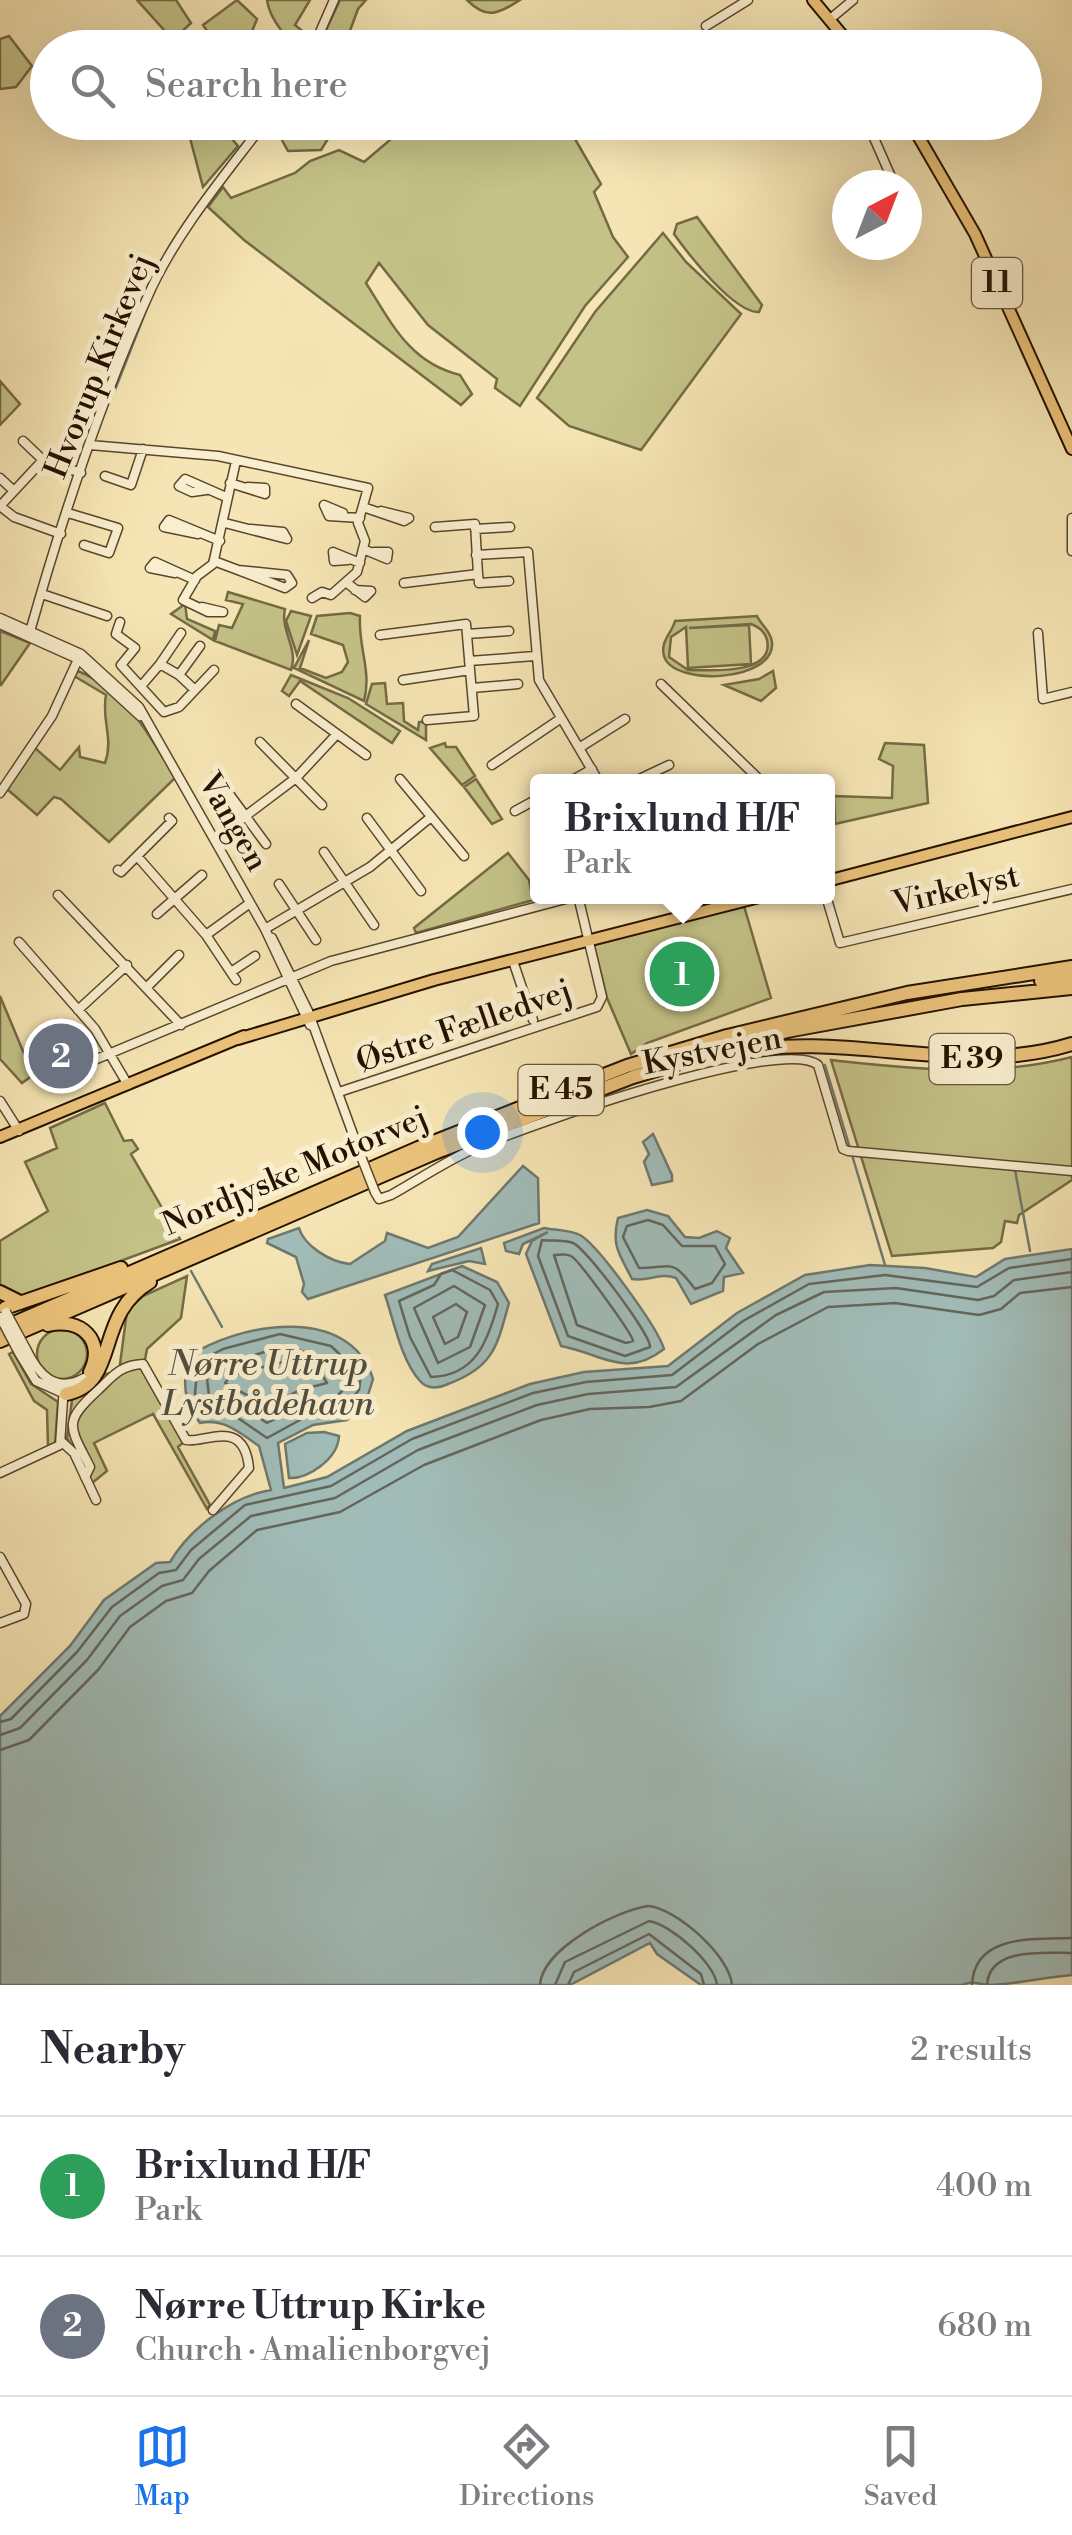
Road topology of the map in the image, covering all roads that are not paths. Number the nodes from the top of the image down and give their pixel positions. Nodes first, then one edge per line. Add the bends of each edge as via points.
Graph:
1 (334, 0) edge
2 (748, 0) edge
3 (813, 0) edge
4 (853, 0) edge
5 (830, 20) junction
6 (706, 26) dead end
7 (321, 30) edge
8 (838, 30) edge
9 (252, 140) edge
10 (875, 140) edge
11 (920, 140) edge
12 (888, 170) edge
13 (23, 440) dead end
14 (90, 444) junction
15 (142, 449) junction
16 (1072, 449) edge
17 (43, 460) junction
18 (236, 461) junction
19 (81, 473) junction
20 (105, 476) dead end
21 (0, 478) edge
22 (230, 483) junction
23 (248, 487) dead end
24 (206, 490) dead end
25 (14, 491) junction
26 (226, 497) junction
27 (0, 505) edge
28 (363, 508) junction
29 (381, 512) dead end
30 (68, 514) junction
31 (343, 514) dead end
32 (360, 518) junction
33 (1072, 518) edge
34 (225, 522) junction
35 (434, 527) dead end
36 (510, 527) dead end
37 (251, 529) dead end
38 (475, 529) junction
39 (61, 534) junction
40 (198, 534) dead end
41 (220, 541) junction
42 (84, 545) dead end
43 (363, 549) junction
44 (1072, 551) edge
45 (374, 552) dead end
46 (476, 556) junction
47 (348, 560) dead end
48 (214, 561) junction
49 (360, 563) junction
50 (238, 570) junction
51 (175, 573) dead end
52 (478, 574) junction
53 (195, 580) junction
54 (509, 581) dead end
55 (347, 582) junction
56 (404, 583) dead end
57 (355, 590) dead end
58 (42, 594) junction
59 (312, 598) dead end
60 (202, 607) dead end
61 (107, 616) dead end
62 (0, 621) edge
63 (120, 622) dead end
64 (509, 630) dead end
65 (30, 632) junction
66 (181, 632) dead end
67 (1038, 632) dead end
68 (380, 634) dead end
69 (467, 634) junction
70 (200, 646) dead end
71 (79, 656) junction
72 (535, 656) junction
73 (470, 666) junction
74 (164, 667) junction
75 (214, 670) dead end
76 (178, 675) junction
77 (159, 680) dead end
78 (403, 680) dead end
79 (518, 684) dead end
80 (661, 684) dead end
81 (142, 685) junction
82 (472, 688) junction
83 (194, 690) junction
84 (1072, 692) edge
85 (150, 697) junction
86 (296, 704) dead end
87 (137, 708) junction
88 (560, 719) junction
89 (625, 719) dead end
90 (427, 720) dead end
91 (338, 734) junction
92 (260, 742) dead end
93 (580, 748) junction
94 (366, 755) dead end
95 (492, 765) dead end
96 (670, 765) dead end
97 (592, 769) junction
98 (583, 774) edge
99 (595, 774) edge
100 (650, 774) edge
101 (754, 774) edge
102 (216, 776) dead end
103 (296, 778) junction
104 (400, 779) dead end
105 (0, 793) edge
106 (530, 803) edge
107 (322, 805) dead end
108 (515, 811) dead end
109 (1072, 814) edge
110 (246, 816) junction
111 (431, 817) junction
112 (169, 818) dead end
113 (367, 818) dead end
114 (214, 839) junction
115 (266, 844) dead end
116 (392, 851) junction
117 (324, 852) dead end
118 (137, 856) junction
119 (464, 856) dead end
120 (118, 870) dead end
121 (202, 875) dead end
122 (835, 876) edge
123 (346, 883) junction
124 (279, 884) dead end
125 (1072, 889) edge
126 (421, 890) dead end
127 (58, 895) dead end
128 (176, 898) junction
129 (250, 902) junction
130 (547, 904) edge
131 (579, 904) edge
132 (732, 904) edge
133 (828, 904) edge
134 (297, 911) junction
135 (157, 914) dead end
136 (374, 925) dead end
137 (264, 929) junction
138 (206, 935) junction
139 (316, 940) dead end
140 (588, 941) junction
141 (18, 942) dead end
142 (178, 954) dead end
143 (256, 956) dead end
144 (513, 960) junction
145 (1072, 964) edge
146 (127, 965) junction
147 (1072, 978) edge
148 (291, 980) junction
149 (148, 986) junction
150 (1072, 988) edge
151 (846, 1007) junction
152 (78, 1010) junction
153 (307, 1017) junction
154 (532, 1020) dead end
155 (181, 1025) junction
156 (1072, 1035) edge
157 (1072, 1044) edge
158 (870, 1050) junction
159 (111, 1054) junction
160 (664, 1068) junction
161 (56, 1076) dead end
162 (128, 1086) junction
163 (339, 1092) junction
164 (0, 1101) edge
165 (19, 1132) junction
166 (0, 1139) edge
167 (1072, 1172) edge
168 (342, 1193) junction
169 (377, 1196) joint
170 (287, 1205) junction
171 (0, 1292) edge
172 (23, 1302) junction
173 (2, 1310) edge
174 (0, 1329) edge
175 (0, 1344) edge
176 (84, 1378) joint
177 (64, 1391) junction
178 (62, 1442) junction
179 (0, 1472) edge
180 (85, 1477) junction
181 (96, 1500) dead end
182 (213, 1510) dead end
183 (0, 1558) edge
184 (0, 1623) edge

1 - 7 street
2 - 6 street
3 - 5 main road
4 - 5 street
5 - 8 main road
9 - 14 street, Hvorup Kirkevej via 161,271
10 - 12 street
11 - 16 main road, 11 via 975,234
13 - 17 street
14 - 15 street
14 - 19 street, Hvorup Kirkevej
15 - 18 street
15 - 20 street via 131,485
17 - 19 street
17 - 25 street
18 - 22 street
18 - 28 street via 368,488
19 - 30 street, Hvorup Kirkevej
21 - 25 street
22 - 23 street
22 - 26 street
24 - 26 street
25 - 27 street
26 - 34 street
27 - 39 street
28 - 29 street
28 - 32 street
30 - 39 street, Hvorup Kirkevej
30 - 42 street via 118,528 109,553
31 - 32 street
32 - 43 street
33 - 44 street
34 - 37 street
34 - 41 street
35 - 38 street
36 - 38 street
38 - 46 street
39 - 58 street, Hvorup Kirkevej
40 - 41 street
41 - 48 street
43 - 45 street
43 - 49 street
46 - 52 street
46 - 72 street via 528,552
47 - 49 street
48 - 50 street
48 - 53 street
49 - 55 street
50 - 50 street via 285,588 292,583 286,575
51 - 53 street
52 - 54 street via 478,584
52 - 56 street
53 - 60 street via 183,600
55 - 57 street
55 - 59 street via 331,595
58 - 61 street
58 - 65 street, Hvorup Kirkevej
62 - 65 street, Vangen
63 - 81 street via 116,634 134,648 121,664
64 - 69 street
65 - 71 street, Vangen
66 - 74 street
67 - 84 street via 1043,699
68 - 69 street via 466,624
69 - 73 street
70 - 76 street
71 - 87 street, Vangen
71 - 105 street via 52,716
72 - 73 street
72 - 88 street via 539,680
73 - 78 street
73 - 82 street
74 - 76 street
74 - 77 street
74 - 81 street
75 - 83 street
76 - 83 street
79 - 82 street
80 - 101 street
81 - 85 street
82 - 90 street via 474,716
83 - 85 street via 169,712
85 - 87 street
86 - 91 street
87 - 114 street, Vangen
88 - 93 street
88 - 95 street
89 - 93 street
91 - 94 street
91 - 103 street
92 - 103 street
93 - 97 street
96 - 100 street
97 - 98 street
97 - 99 street
102 - 110 street
103 - 107 street
103 - 110 street
104 - 111 street
106 - 108 street
109 - 122 main road
110 - 114 street
110 - 115 street
111 - 116 street
111 - 119 street
112 - 118 street
113 - 116 street
114 - 129 street, Vangen
116 - 123 street
116 - 126 street
117 - 123 street
118 - 120 street
118 - 128 street
121 - 128 street
123 - 134 street
123 - 136 street
124 - 134 street
125 - 133 street, Virkelyst via 840,943
127 - 146 street
128 - 135 street
128 - 138 street
129 - 137 street, Vangen
129 - 138 street
130 - 148 street via 342,959
131 - 140 street
132 - 140 main road
134 - 137 street
134 - 139 street
137 - 148 street, Vangen
138 - 143 street via 234,976
140 - 144 main road
140 - 163 street, Østre Fælledvej via 602,997 596,1007
141 - 152 street
142 - 149 street
144 - 153 main road
144 - 154 street
145 - 151 highway, E 39
146 - 149 street
146 - 152 street
147 - 151 highway, E 45
148 - 153 street, Vangen
148 - 155 street
149 - 155 street
150 - 160 highway, E 45 via 962,999 787,1031
151 - 170 highway, Nordjyske Motorvej / E 45 via 591,1078
152 - 159 street
153 - 162 main road
153 - 163 street, Østre Fælledvej
155 - 159 street
156 - 158 highway via 991,1053
157 - 158 highway, E 39 via 975,1060
158 - 160 highway, E 39 via 763,1049
159 - 161 street
159 - 162 street
160 - 168 highway, Nordjyske Motorvej / E 45 via 521,1118
162 - 165 main road
163 - 169 street, Østre Fælledvej, bridge
164 - 165 street
165 - 166 main road
167 - 169 street, Kystvejen via 844,1149 818,1065 788,1058 702,1073 604,1102 473,1149
168 - 175 highway, Nordjyske Motorvej / E 45
168 - 177 highway via 139,1288 117,1313 97,1376
170 - 172 highway
170 - 174 highway, Nordjyske Motorvej / E 45
171 - 172 highway
172 - 173 highway
173 - 177 street, bridge via 22,1351
175 - 176 highway via 49,1325 76,1324 96,1350
176 - 177 street
177 - 178 street
178 - 179 street
178 - 180 street
180 - 181 street
180 - 182 street via 90,1467 74,1435 77,1407 114,1372 144,1364 186,1440 220,1434 248,1456 249,1468
183 - 184 street via 26,1604 24,1614

